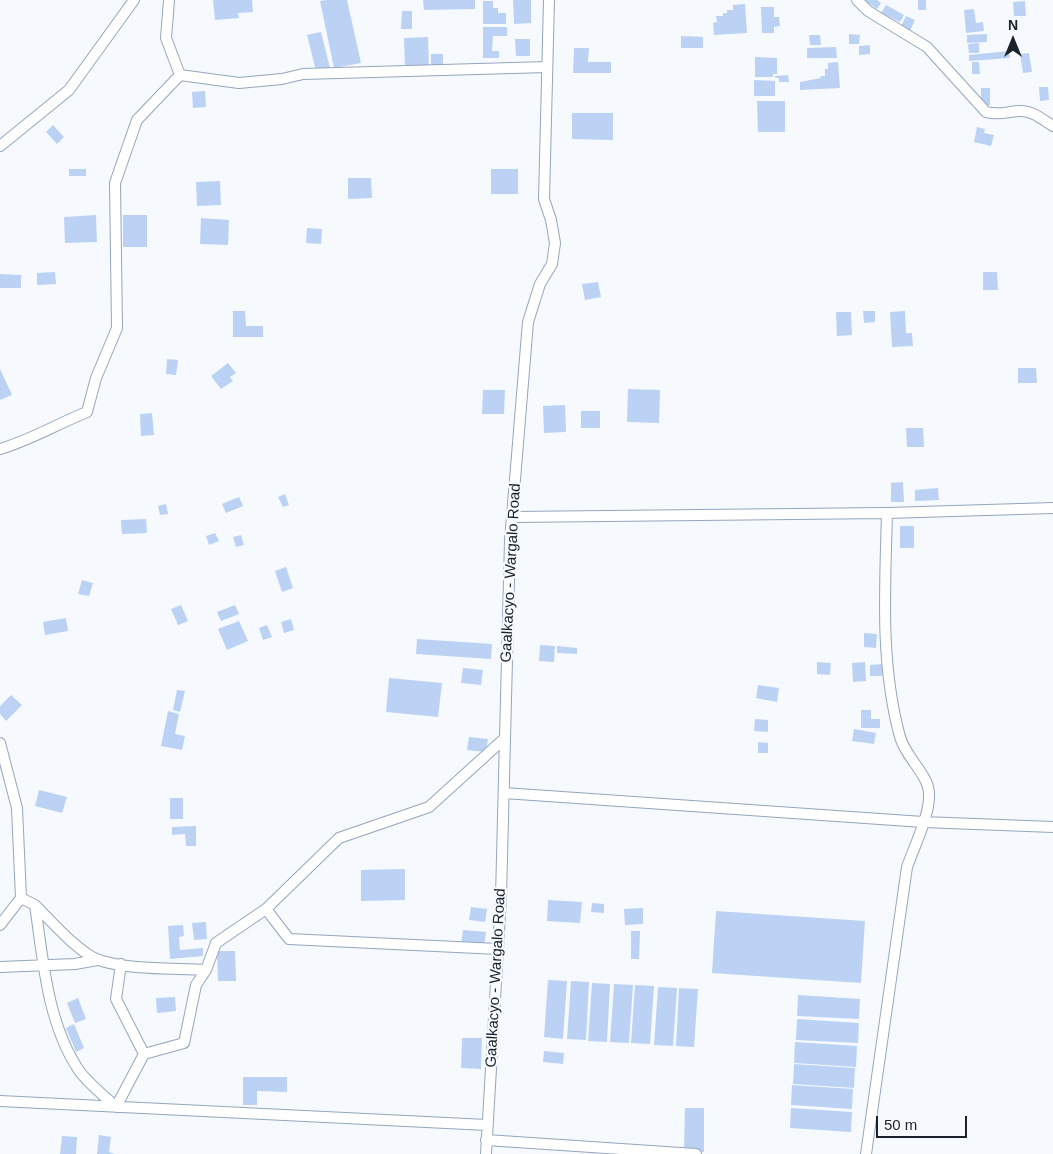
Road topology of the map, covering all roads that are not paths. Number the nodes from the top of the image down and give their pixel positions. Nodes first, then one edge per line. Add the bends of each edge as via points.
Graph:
1 (134, 0) edge
2 (169, 0) edge
3 (550, 0) edge
4 (857, 0) edge
5 (548, 67) junction
6 (180, 75) junction
7 (1053, 126) edge
8 (0, 146) edge
9 (0, 449) edge
10 (1053, 508) edge
11 (887, 513) junction
12 (513, 517) junction
13 (505, 738) junction
14 (0, 743) edge
15 (504, 793) junction
16 (923, 822) junction
17 (1053, 827) edge
18 (21, 898) junction
19 (35, 905) junction
20 (266, 909) junction
21 (0, 925) edge
22 (498, 949) junction
23 (97, 960) junction
24 (121, 964) junction
25 (44, 965) junction
26 (0, 967) edge
27 (206, 970) junction
28 (144, 1054) junction
29 (0, 1101) edge
30 (116, 1107) junction
31 (487, 1125) junction
32 (486, 1140) junction
33 (486, 1154) edge
34 (696, 1154) edge
35 (866, 1154) edge

1 - 8 street via 69,90
2 - 6 street via 166,38
3 - 5 street, Gaalkacyo - Wargalo Road
4 - 7 street via 868,11 927,47 986,112 997,115 1022,111 1032,113
5 - 6 street via 303,74 239,83
5 - 12 street, Gaalkacyo - Wargalo Road via 544,199 555,243 552,264 540,284 528,322
6 - 9 street via 137,120 115,184 117,328 96,378 87,412
10 - 11 street
11 - 12 street
11 - 16 street via 884,620 888,674 900,739 927,782 929,795
12 - 13 street, Gaalkacyo - Wargalo Road
13 - 15 street, Gaalkacyo - Wargalo Road
13 - 20 street via 429,807 339,838
14 - 18 street via 17,808
15 - 16 street
15 - 22 street, Gaalkacyo - Wargalo Road
16 - 17 street
16 - 35 street via 907,867
18 - 19 street
18 - 21 street
19 - 23 street
19 - 25 street
20 - 22 street via 289,939
20 - 27 street via 216,943
22 - 31 street, Gaalkacyo - Wargalo Road
23 - 24 street
23 - 25 street
24 - 27 street
24 - 28 street via 116,999
25 - 26 street
25 - 30 street via 61,1036 79,1070
27 - 28 street via 196,985 184,1043
28 - 30 street
29 - 30 street
30 - 31 street
31 - 32 street, Gaalkacyo - Wargalo Road
32 - 33 street, Gaalkacyo - Wargalo Road
32 - 34 street

